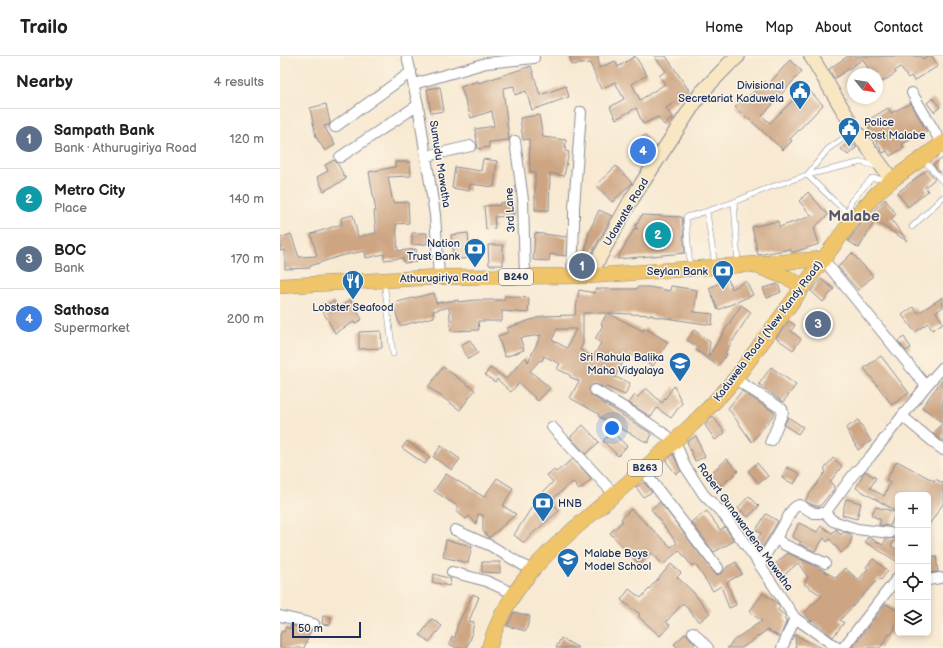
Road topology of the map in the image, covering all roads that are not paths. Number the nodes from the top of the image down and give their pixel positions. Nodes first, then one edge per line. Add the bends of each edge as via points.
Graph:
1 (408, 56) edge
2 (738, 56) edge
3 (811, 56) edge
4 (534, 58) dead end
5 (411, 72) junction
6 (414, 84) junction
7 (912, 93) dead end
8 (418, 105) junction
9 (580, 112) dead end
10 (335, 127) dead end
11 (855, 130) junction
12 (515, 141) dead end
13 (943, 143) edge
14 (471, 146) dead end
15 (340, 156) dead end
16 (427, 156) junction
17 (922, 158) junction
18 (807, 175) junction
19 (890, 176) junction
20 (943, 182) edge
21 (943, 197) edge
22 (734, 202) junction
23 (706, 212) junction
24 (850, 216) junction
25 (912, 227) dead end
26 (823, 259) junction
27 (746, 265) junction
28 (716, 268) junction
29 (691, 269) junction
30 (572, 276) junction
31 (589, 276) junction
32 (439, 277) junction
33 (525, 277) junction
34 (384, 280) junction
35 (280, 286) edge
36 (803, 287) junction
37 (393, 354) dead end
38 (943, 367) edge
39 (735, 379) junction
40 (926, 386) junction
41 (595, 390) dead end
42 (902, 416) junction
43 (552, 427) dead end
44 (675, 441) junction
45 (771, 441) dead end
46 (943, 450) edge
47 (643, 470) junction
48 (614, 494) junction
49 (825, 513) junction
50 (455, 530) dead end
51 (890, 533) dead end
52 (776, 538) junction
53 (824, 563) dead end
54 (759, 565) junction
55 (718, 568) dead end
56 (531, 570) junction
57 (452, 572) dead end
58 (940, 578) dead end
59 (895, 580) edge
60 (931, 580) edge
61 (514, 594) junction
62 (280, 616) edge
63 (795, 618) junction
64 (314, 624) dead end
65 (693, 632) dead end
66 (489, 648) edge
67 (708, 648) edge
68 (782, 648) edge
69 (838, 648) edge
70 (843, 648) edge

1 - 5 street, Sumudu Mawatha
2 - 31 street, Udawatte Road via 701,93 631,200
3 - 11 street
4 - 6 street via 486,63
5 - 6 street, Sumudu Mawatha
5 - 10 street
6 - 8 street, Sumudu Mawatha
7 - 13 street
8 - 15 street
8 - 16 street, Sumudu Mawatha
9 - 30 street
11 - 18 lane via 828,150
11 - 19 street
12 - 33 street, 3rd Lane via 523,200
13 - 17 main road, Kaduwela Road (New Kandy Road)
14 - 16 street
16 - 32 street, Sumudu Mawatha via 435,215
17 - 19 main road, Kaduwela Road (New Kandy Road)
17 - 20 lane
18 - 19 lane via 862,162 879,167
18 - 22 lane
18 - 24 lane
19 - 24 main road, Kaduwela Road (New Kandy Road)
21 - 25 lane
22 - 23 lane
22 - 27 lane
23 - 28 lane
23 - 29 lane via 686,217
24 - 26 main road, Kaduwela Road (New Kandy Road)
26 - 27 main road, Athurugiriya Road / B240
26 - 36 main road, Kaduwela Road (New Kandy Road)
26 - 40 street
27 - 28 main road, Athurugiriya Road / B240
27 - 36 main road, Athurugiriya Road / B240 via 788,278
28 - 29 main road, Athurugiriya Road / B240
29 - 31 main road, Athurugiriya Road / B240
30 - 31 main road, Athurugiriya Road / B240
30 - 33 main road, Athurugiriya Road / B240
32 - 33 main road, Athurugiriya Road / B240
32 - 34 main road, Athurugiriya Road / B240
34 - 35 main road, Athurugiriya Road / B240
34 - 37 lane
36 - 39 main road, Kaduwela Road (New Kandy Road) / B263
38 - 40 street
39 - 44 main road, Kaduwela Road (New Kandy Road) / B263 via 718,400
39 - 45 street via 782,409
40 - 42 street
41 - 44 street
42 - 46 street
42 - 49 street
43 - 48 street
44 - 47 main road, Kaduwela Road (New Kandy Road) / B263
44 - 54 street, Robert Gunawardena Mawatha via 685,466 704,495 723,514
47 - 48 main road, Kaduwela Road (New Kandy Road) / B263
47 - 55 street
48 - 56 main road, Kaduwela Road (New Kandy Road) / B263
49 - 51 street via 834,521 857,529
49 - 52 street via 814,513 799,505 795,507
50 - 56 street via 492,546
52 - 53 street via 783,544
52 - 54 street
54 - 63 street, Robert Gunawardena Mawatha
56 - 61 main road, Kaduwela Road (New Kandy Road) / B263
57 - 61 street via 486,581
58 - 60 street
59 - 70 street
61 - 66 main road, Kaduwela Road (New Kandy Road) / B263 via 496,628
62 - 64 street
63 - 68 street
63 - 69 street
65 - 67 street

